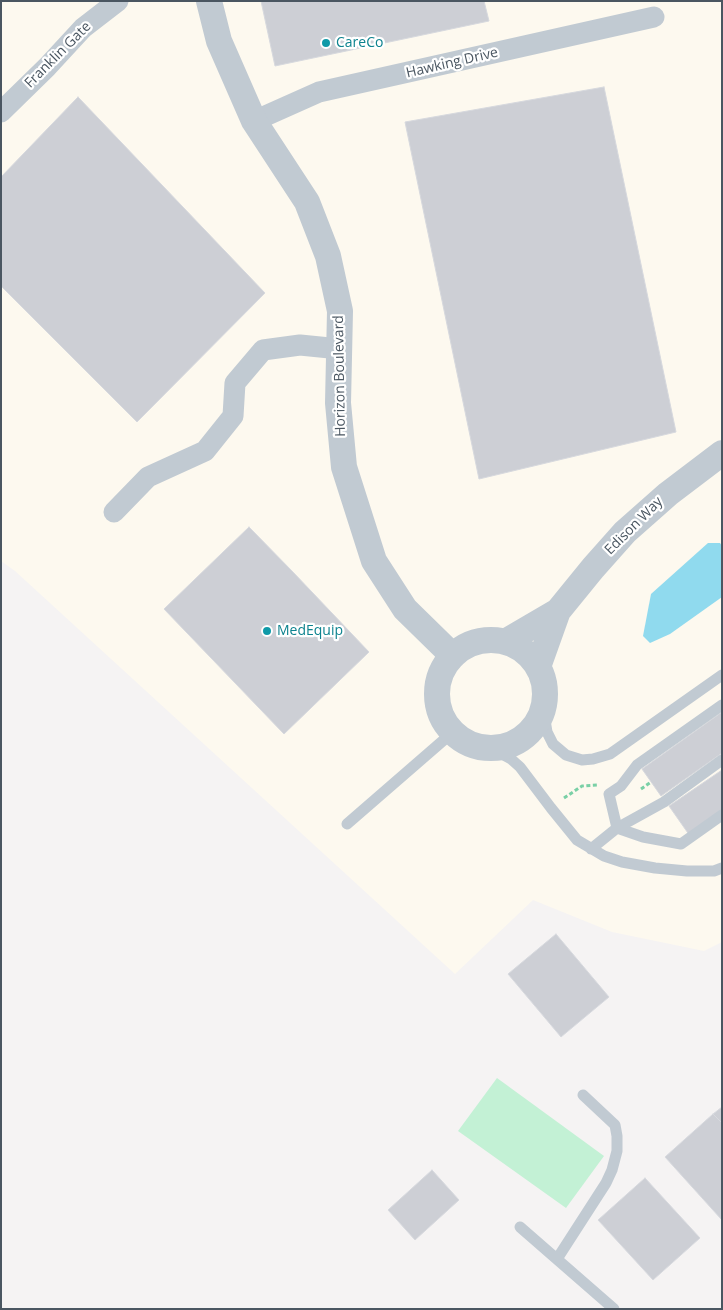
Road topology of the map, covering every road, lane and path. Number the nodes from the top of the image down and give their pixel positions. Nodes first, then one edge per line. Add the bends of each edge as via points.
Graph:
1 (118, 1) edge
2 (209, 1) edge
3 (654, 17) dead end
4 (1, 112) edge
5 (254, 121) junction
6 (340, 349) junction
7 (722, 453) edge
8 (114, 512) dead end
9 (558, 611) junction
10 (505, 642) junction
11 (453, 656) junction
12 (538, 667) junction
13 (722, 676) edge
14 (722, 705) edge
15 (544, 708) junction
16 (453, 732) junction
17 (491, 748) junction
18 (722, 760) edge
19 (651, 782) dead end
20 (621, 786) junction
21 (551, 808) junction
22 (722, 815) edge
23 (347, 824) dead end
24 (617, 828) junction
25 (591, 849) junction
26 (722, 868) edge
27 (583, 1095) dead end
28 (520, 1227) dead end
29 (557, 1259) junction
30 (614, 1309) edge

1 - 4 street, Franklin Gate via 82,28
2 - 5 street, Horizon Boulevard via 219,41
3 - 5 street, Hawking Drive via 319,92
5 - 6 street, Horizon Boulevard via 307,202 328,256 340,311
6 - 8 street via 300,345 263,350 235,383 233,416 205,451 148,477
6 - 11 street, Horizon Boulevard via 338,403 344,467 374,561 405,609
7 - 9 street, Edison Way via 625,532
9 - 10 street, Edison Way
9 - 12 street, Edison Way
10 - 11 street via 477,642
10 - 12 street via 529,656
11 - 16 street via 444,667 437,694 444,721
12 - 15 street via 543,680
13 - 15 lane via 610,754 593,759 582,760 566,755 552,744
14 - 20 lane via 638,765
15 - 17 street via 530,732 505,746
16 - 17 street via 477,746
16 - 23 lane
17 - 21 lane via 520,767
18 - 24 lane via 664,802
19 - 20 path via 628,798
20 - 21 path via 614,777 603,784 582,786
20 - 24 lane via 609,794
21 - 25 lane via 578,840
22 - 24 lane via 680,844
24 - 25 lane
25 - 26 lane via 622,862 655,868 714,871
27 - 29 lane via 615,1125 617,1151 606,1183
28 - 29 lane
29 - 30 lane

